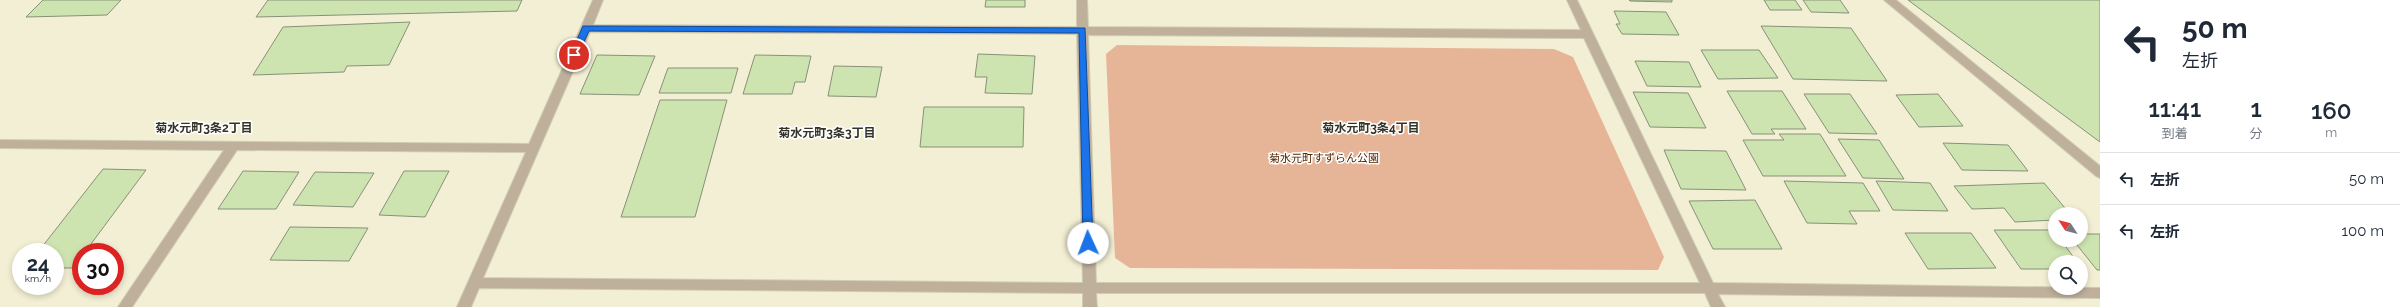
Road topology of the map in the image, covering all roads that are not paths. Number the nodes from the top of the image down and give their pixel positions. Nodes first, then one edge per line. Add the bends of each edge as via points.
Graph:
1 (598, 0) edge
2 (1082, 0) edge
3 (1572, 0) edge
4 (1889, 0) edge
5 (586, 28) junction
6 (1083, 30) junction
7 (1587, 34) junction
8 (0, 144) edge
9 (233, 146) junction
10 (534, 148) junction
11 (2100, 173) edge
12 (475, 283) junction
13 (1089, 288) junction
14 (1709, 288) junction
15 (2100, 293) edge
16 (125, 307) edge
17 (464, 307) edge
18 (1090, 307) edge
19 (1718, 307) edge

1 - 5 street
2 - 6 street
3 - 7 street
4 - 11 street
5 - 6 street
5 - 10 street
6 - 7 street
6 - 13 street
7 - 14 street
8 - 9 street
9 - 10 street
9 - 16 street
10 - 12 street
12 - 13 street
12 - 17 street
13 - 14 street
13 - 18 street
14 - 15 street
14 - 19 street

